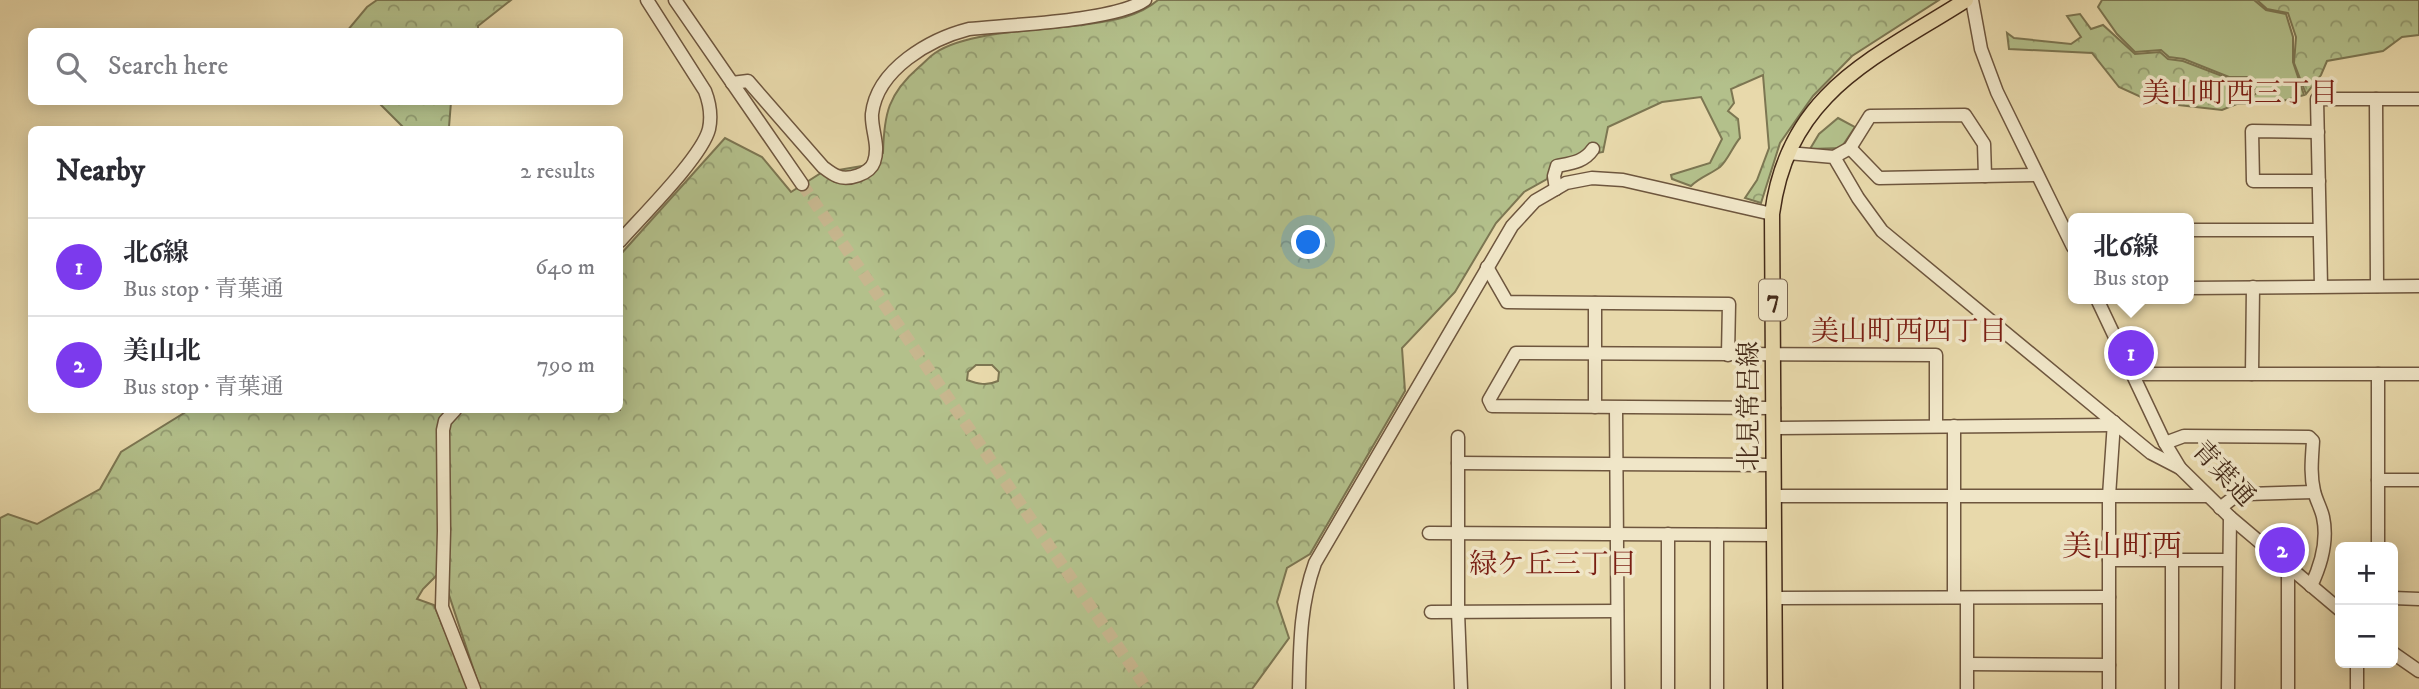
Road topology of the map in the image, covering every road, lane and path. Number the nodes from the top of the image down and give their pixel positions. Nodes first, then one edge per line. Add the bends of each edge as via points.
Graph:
1 (647, 0) edge
2 (675, 0) edge
3 (1145, 0) edge
4 (1966, 0) edge
5 (1972, 0) edge
6 (732, 83) junction
7 (2419, 99) edge
8 (2376, 100) junction
9 (2318, 132) junction
10 (1850, 148) junction
11 (1593, 149) dead end
12 (1788, 153) junction
13 (1834, 157) junction
14 (2036, 175) junction
15 (1985, 176) junction
16 (2319, 181) junction
17 (802, 184) tunnel mouth
18 (1556, 189) junction
19 (1772, 214) junction
20 (2068, 228) edge
21 (2194, 230) edge
22 (2319, 230) junction
23 (623, 238) edge
24 (1488, 267) junction
25 (2321, 286) junction
26 (2377, 286) junction
27 (2419, 286) edge
28 (2253, 287) junction
29 (2194, 288) edge
30 (1595, 303) junction
31 (2098, 304) edge
32 (1594, 354) junction
33 (1728, 355) junction
34 (1774, 355) junction
35 (2132, 373) junction
36 (2252, 373) junction
37 (2378, 374) junction
38 (2419, 374) edge
39 (1595, 407) junction
40 (1616, 408) junction
41 (1774, 408) junction
42 (453, 413) edge
43 (2113, 424) junction
44 (1936, 426) junction
45 (1954, 426) junction
46 (1774, 428) junction
47 (1458, 437) dead end
48 (2165, 443) junction
49 (1458, 463) junction
50 (1616, 464) junction
51 (1774, 465) junction
52 (2180, 468) junction
53 (2378, 480) junction
54 (2419, 480) edge
55 (2314, 492) junction
56 (1774, 496) junction
57 (1955, 496) junction
58 (2109, 496) junction
59 (2207, 496) junction
60 (2225, 513) junction
61 (1429, 533) dead end
62 (1616, 533) junction
63 (1458, 534) junction
64 (1668, 534) junction
65 (1717, 535) junction
66 (1774, 535) junction
67 (2378, 542) edge
68 (2109, 560) junction
69 (2172, 561) junction
70 (2228, 561) junction
71 (2288, 567) junction
72 (2311, 586) junction
73 (1961, 597) junction
74 (2109, 597) junction
75 (1775, 598) junction
76 (2398, 598) edge
77 (2419, 599) edge
78 (2335, 606) edge
79 (1617, 611) junction
80 (1431, 612) dead end
81 (1458, 612) junction
82 (2398, 656) edge
83 (1968, 664) junction
84 (2109, 664) junction
85 (2357, 668) edge
86 (2419, 671) edge
87 (474, 689) edge
88 (1300, 689) edge
89 (1461, 689) edge
90 (1618, 689) edge
91 (1668, 689) edge
92 (1717, 689) edge
93 (1775, 689) edge
94 (1968, 689) edge
95 (2109, 689) edge
96 (2172, 689) edge
97 (2228, 689) edge
98 (2288, 689) edge
99 (2357, 689) edge

1 - 23 street via 705,91 710,122 700,150
2 - 6 street
3 - 6 street via 1130,9 1099,15 969,29 927,46 900,65 878,96 872,115 877,142 874,162 865,172 849,178 823,167 748,82
4 - 12 main road, 北見常呂線 / 7 via 1841,82 1813,110
5 - 14 street via 1985,60
6 - 17 street
7 - 8 street
8 - 9 street via 2317,99
8 - 26 street
9 - 16 street
9 - 16 street via 2252,131 2253,181
10 - 13 street
10 - 15 street via 1879,178
10 - 15 street via 1870,116 1965,115 1984,144
11 - 18 street via 1588,157 1557,166 1553,176
12 - 13 street
12 - 19 main road, 北見常呂線 / 7
13 - 43 street via 1882,230
14 - 15 street
14 - 20 street
16 - 22 street
18 - 19 street via 1592,178 1623,180
18 - 24 street via 1535,201 1512,226
19 - 34 main road, 北見常呂線 / 7
21 - 22 street
22 - 25 street
24 - 30 street via 1507,302
24 - 88 street via 1315,563 1301,620
25 - 26 street
25 - 28 street
26 - 27 street
28 - 29 street
28 - 36 street
30 - 32 street
30 - 33 street via 1729,304
31 - 35 street, 青葉通
32 - 33 street
32 - 39 street
32 - 39 street via 1516,353 1489,400 1492,407
33 - 34 street
34 - 41 main road, 北見常呂線 / 7
34 - 44 street via 1936,355
35 - 36 street
35 - 48 street, 青葉通
36 - 37 street
37 - 38 street
37 - 53 street
39 - 40 street
40 - 41 street
40 - 50 street
41 - 46 main road, 北見常呂線 / 7
42 - 87 street via 443,430 441,598
43 - 45 street
43 - 52 street
43 - 58 street
44 - 45 street
44 - 46 street
45 - 57 street
46 - 51 main road, 北見常呂線 / 7
47 - 49 street
48 - 52 street, 青葉通
48 - 55 street via 2184,436 2309,437 2313,441
49 - 50 street
49 - 63 street
50 - 51 street
50 - 62 street
51 - 56 main road, 北見常呂線 / 7
52 - 59 street, 青葉通
53 - 54 street
53 - 67 street
55 - 60 street via 2247,494 2233,498
55 - 72 street via 2323,518 2324,544
56 - 57 street
56 - 66 main road, 北見常呂線 / 7
57 - 58 street
57 - 73 street
58 - 59 street
58 - 68 street
59 - 60 street, 青葉通
60 - 70 street
60 - 71 street, 青葉通
61 - 63 street
62 - 63 street
62 - 64 street
62 - 79 street
63 - 81 street
64 - 65 street
64 - 91 street
65 - 66 street
65 - 92 street
66 - 75 main road, 北見常呂線 / 7
68 - 69 street
68 - 74 street
69 - 70 street
69 - 96 street
70 - 97 street
71 - 72 street, 青葉通
71 - 98 street
72 - 78 street, 青葉通
73 - 74 street
73 - 75 street
73 - 83 street
74 - 84 street
75 - 93 main road, 北見常呂線 / 7
76 - 77 street
79 - 81 street
79 - 90 street
80 - 81 street
81 - 89 street
82 - 86 street
83 - 84 street
83 - 94 street
84 - 95 street
85 - 99 street

